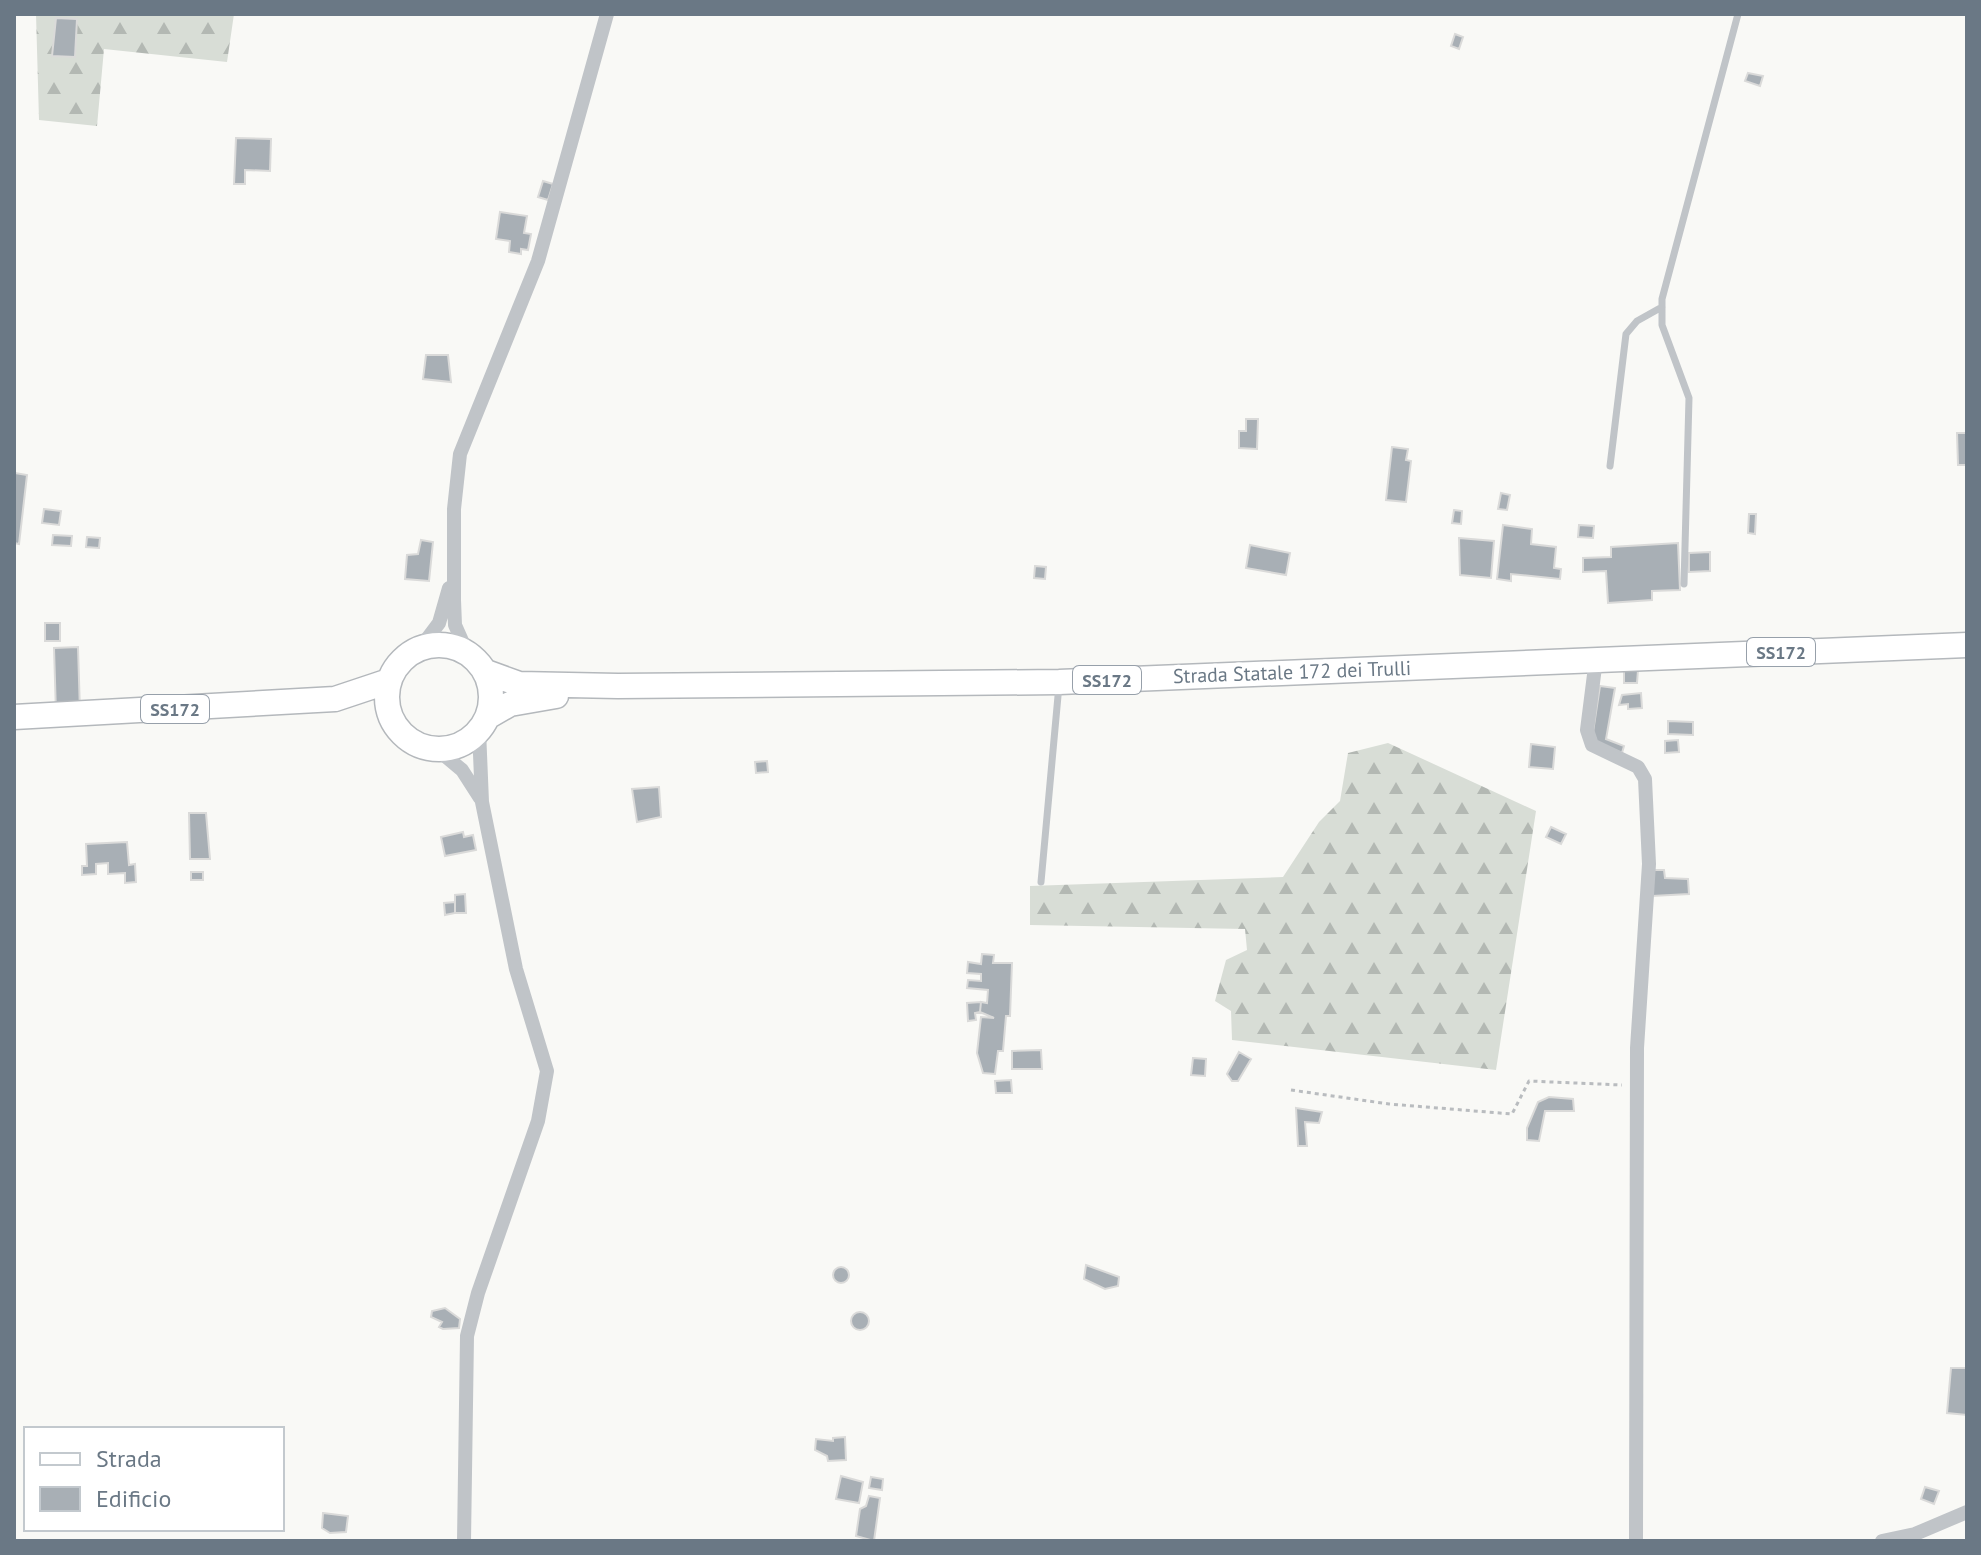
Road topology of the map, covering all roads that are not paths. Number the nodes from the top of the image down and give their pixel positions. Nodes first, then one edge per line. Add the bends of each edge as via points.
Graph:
1 (607, 14) edge
2 (1738, 14) edge
3 (1662, 307) junction
4 (1610, 466) dead end
5 (453, 572) junction
6 (1684, 584) dead end
7 (1967, 645) edge
8 (421, 647) junction
9 (467, 652) junction
10 (1596, 659) junction
11 (486, 672) junction
12 (389, 681) junction
13 (1059, 682) junction
14 (618, 686) junction
15 (335, 699) junction
16 (390, 716) junction
17 (14, 717) edge
18 (484, 723) junction
19 (438, 750) junction
20 (482, 802) junction
21 (1041, 882) dead end
22 (1967, 1512) edge
23 (464, 1541) edge
24 (1636, 1541) edge
25 (1882, 1541) edge

1 - 5 street via 538,261 460,454
2 - 3 lane
3 - 4 lane via 1626,334
3 - 6 lane via 1662,325 1689,398
5 - 8 street via 439,623
5 - 9 street via 455,625
7 - 10 main road, Strada Statale 172 dei Trulli / SS172
8 - 9 main road via 451,645
8 - 12 main road via 402,659
9 - 11 main road, Strada Statale 172 dei Trulli
10 - 13 main road, Strada Statale 172 dei Trulli / SS172
10 - 24 street via 1587,730 1592,745 1638,767 1645,779 1649,864 1638,1086
11 - 14 main road, Strada Statale 172 dei Trulli / SS172 via 519,684
11 - 18 main road via 492,700
12 - 15 main road
12 - 16 main road
13 - 14 main road, Strada Statale 172 dei Trulli / SS172
13 - 21 lane
14 - 18 main road, Strada Statale 172 dei Trulli via 517,702
15 - 16 main road
15 - 17 main road, SS172
16 - 19 main road via 405,737
18 - 19 main road, Strada Statale 172 dei Trulli via 466,742
18 - 20 street
19 - 20 street via 462,770
20 - 23 street via 516,969 547,1071 538,1121 467,1336
22 - 25 street via 1915,1534

